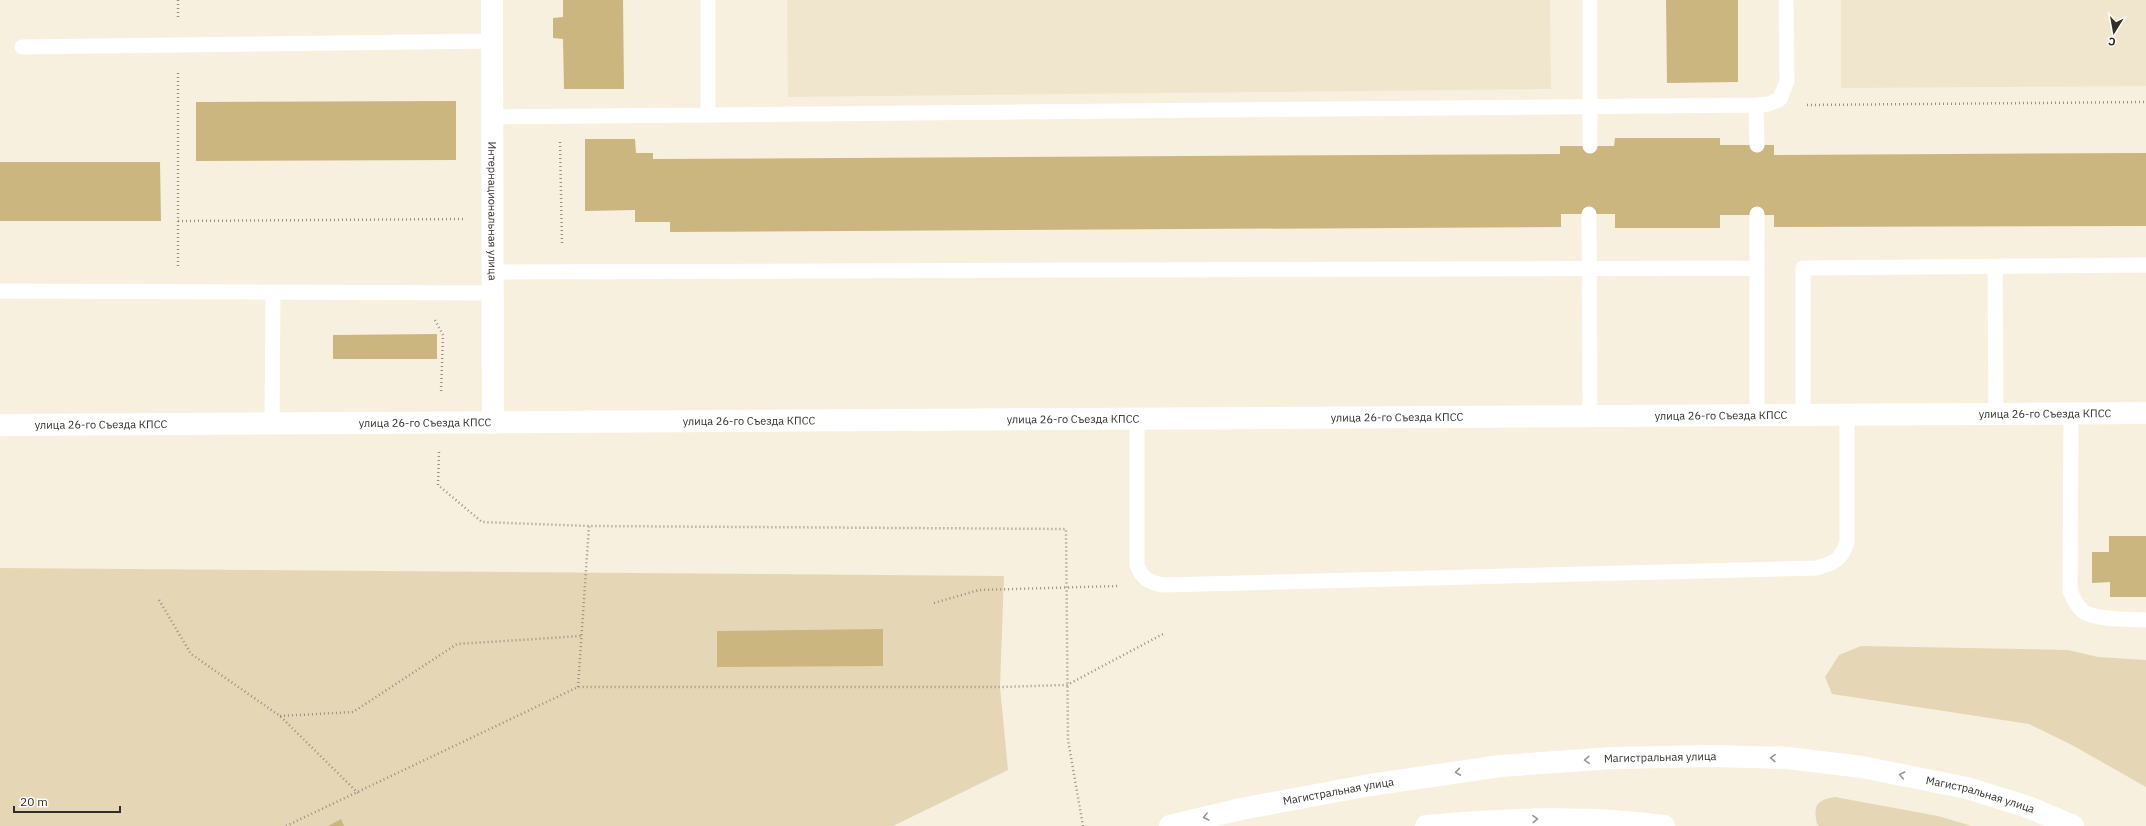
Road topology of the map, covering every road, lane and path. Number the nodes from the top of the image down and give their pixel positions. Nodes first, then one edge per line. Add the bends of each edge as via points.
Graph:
1 (492, 0) edge
2 (708, 0) edge
3 (1590, 0) edge
4 (1786, 0) edge
5 (492, 41) junction
6 (178, 45) junction
7 (22, 47) dead end
8 (2146, 102) edge
9 (1756, 105) junction
10 (1804, 105) dead end
11 (1590, 106) junction
12 (708, 115) junction
13 (560, 116) junction
14 (492, 117) junction
15 (1756, 145) dead end
16 (1590, 146) dead end
17 (1589, 214) dead end
18 (1757, 214) dead end
19 (493, 219) junction
20 (178, 221) junction
21 (2146, 265) edge
22 (1995, 267) junction
23 (1757, 268) junction
24 (1590, 269) junction
25 (562, 272) junction
26 (493, 283) junction
27 (0, 291) edge
28 (178, 292) junction
29 (272, 292) junction
30 (434, 293) junction
31 (2071, 413) junction
32 (2146, 413) edge
33 (1847, 414) junction
34 (1996, 414) junction
35 (1757, 415) junction
36 (1803, 415) junction
37 (1590, 416) junction
38 (1137, 419) junction
39 (440, 422) junction
40 (493, 422) junction
41 (272, 424) junction
42 (0, 425) edge
43 (589, 526) junction
44 (1164, 585) junction
45 (1067, 588) junction
46 (159, 600) dead end
47 (934, 603) dead end
48 (2146, 620) edge
49 (1163, 634) dead end
50 (581, 636) junction
51 (1067, 684) junction
52 (578, 687) junction
53 (280, 716) junction
54 (358, 793) junction
55 (286, 826) edge
56 (1083, 826) edge
57 (1170, 826) edge
58 (1426, 826) edge
59 (1664, 826) edge
60 (2073, 826) edge

1 - 5 main road, Интернациональная улица
2 - 12 lane
3 - 11 lane
4 - 9 lane via 1785,90 1780,99 1769,104
5 - 6 lane
5 - 14 main road, Интернациональная улица
6 - 7 lane
6 - 20 path
8 - 10 path
9 - 11 lane
9 - 15 lane
11 - 12 lane
11 - 16 lane
12 - 13 lane
13 - 14 lane
13 - 25 path
14 - 19 main road, Интернациональная улица
17 - 24 lane
18 - 23 lane
19 - 20 path
19 - 26 main road, Интернациональная улица
20 - 28 path
21 - 22 lane
22 - 34 lane
22 - 36 lane via 1803,268
23 - 24 lane
23 - 35 lane
24 - 25 lane
24 - 37 lane
25 - 26 lane
26 - 30 lane
26 - 40 main road, Интернациональная улица
27 - 28 lane
28 - 29 lane
29 - 30 lane
29 - 41 lane
30 - 39 path via 433,318 442,335
31 - 32 main road, улица 26-го Съезда КПСС
31 - 34 main road, улица 26-го Съезда КПСС
31 - 48 lane via 2070,591 2084,612 2097,616
33 - 34 main road, улица 26-го Съезда КПСС
33 - 36 main road, улица 26-го Съезда КПСС
33 - 44 lane via 1847,542 1843,554 1832,564 1821,567
35 - 36 main road, улица 26-го Съезда КПСС
35 - 37 main road, улица 26-го Съезда КПСС
37 - 38 main road, улица 26-го Съезда КПСС
38 - 40 main road, улица 26-го Съезда КПСС
38 - 44 lane via 1137,565 1141,574 1152,583
39 - 40 main road, улица 26-го Съезда КПСС
39 - 41 main road, улица 26-го Съезда КПСС
39 - 43 path via 438,485 482,522
41 - 42 main road, улица 26-го Съезда КПСС
43 - 45 path via 1066,529
43 - 50 path
44 - 45 path
45 - 47 path via 979,590
45 - 51 path
46 - 53 path via 191,654
49 - 51 path
50 - 52 path
50 - 53 path via 457,644 354,712
51 - 52 path via 1000,687
51 - 56 path via 1068,740
52 - 54 path
53 - 54 path
54 - 55 path
60 -> 57 main road, Магистральная улица via 2028,807 1967,788 1862,767 1788,758 1710,756 1613,758 1500,766 1370,785 1241,809
58 -> 59 main road via 1565,818

